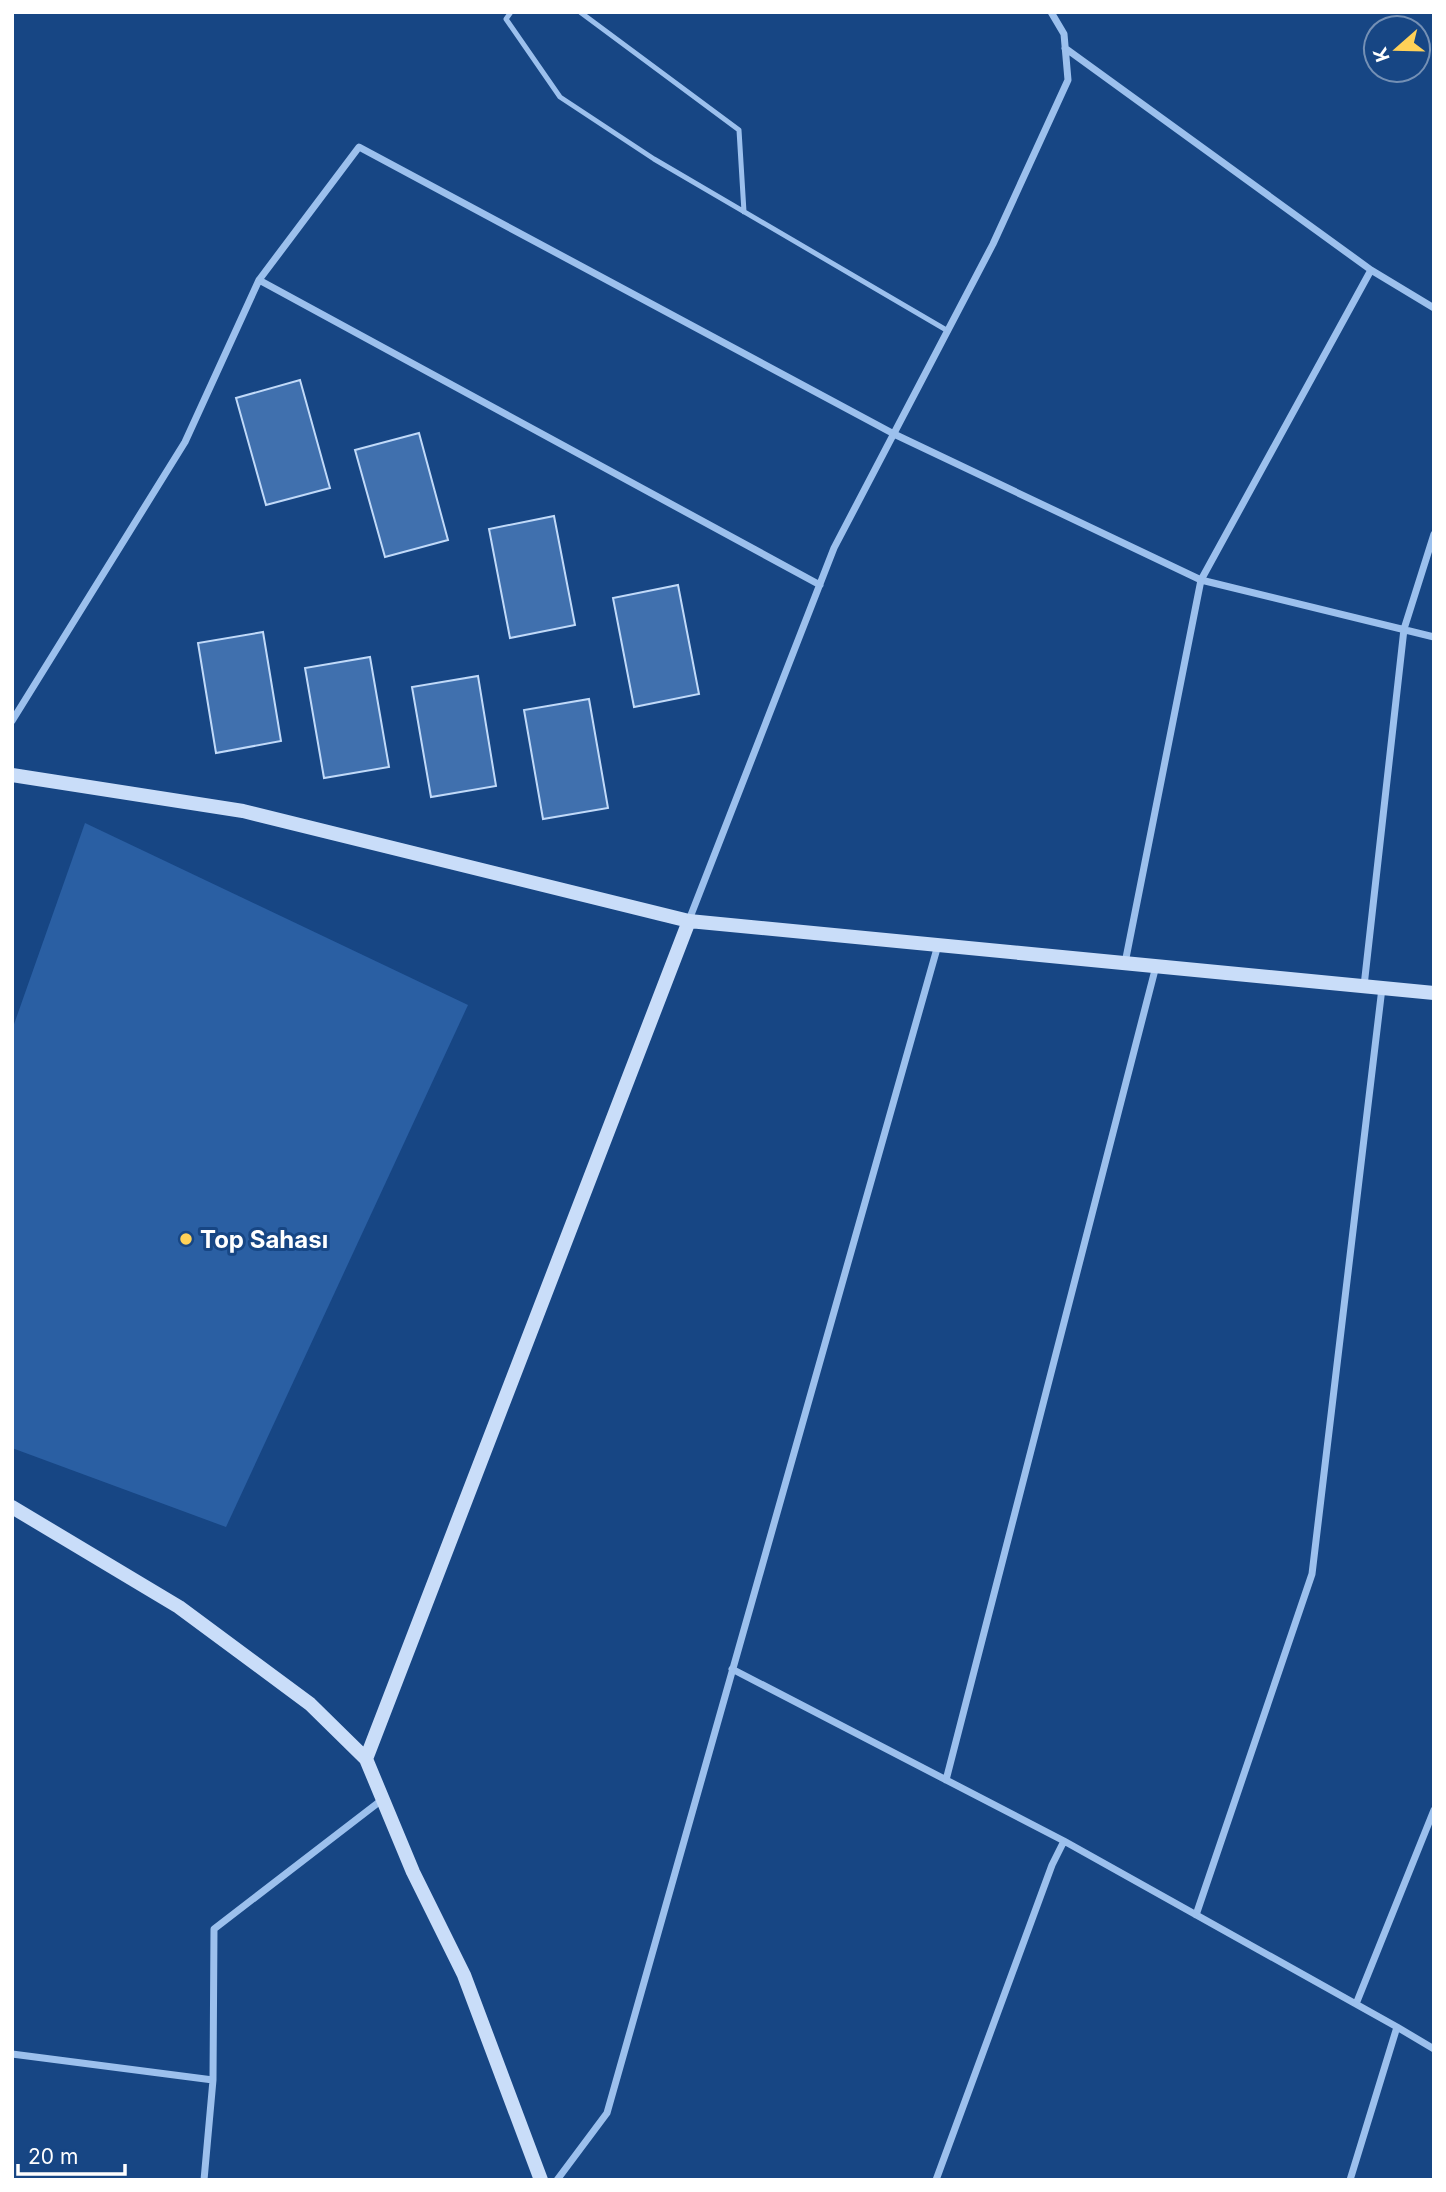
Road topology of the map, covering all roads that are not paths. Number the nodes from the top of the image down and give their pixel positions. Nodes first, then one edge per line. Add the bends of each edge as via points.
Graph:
1 (510, 12) edge
2 (580, 12) edge
3 (1051, 12) edge
4 (1065, 48) junction
5 (744, 212) junction
6 (1371, 271) junction
7 (259, 280) junction
8 (1434, 308) edge
9 (948, 331) junction
10 (894, 435) junction
11 (1434, 534) edge
12 (1201, 580) junction
13 (820, 585) junction
14 (1404, 629) junction
15 (1434, 637) edge
16 (12, 721) edge
17 (12, 775) edge
18 (689, 921) junction
19 (938, 945) junction
20 (1125, 963) junction
21 (1156, 966) junction
22 (1364, 986) junction
23 (1382, 988) junction
24 (1434, 993) edge
25 (12, 1507) edge
26 (732, 1669) junction
27 (366, 1759) junction
28 (946, 1780) junction
29 (383, 1799) junction
30 (1434, 1810) edge
31 (1064, 1841) junction
32 (1196, 1915) junction
33 (1356, 2004) junction
34 (1397, 2027) junction
35 (1434, 2049) edge
36 (12, 2054) edge
37 (213, 2080) junction
38 (204, 2180) edge
39 (541, 2180) edge
40 (557, 2180) edge
41 (936, 2180) edge
42 (1350, 2180) edge

1 - 5 lane via 506,19 560,97
2 - 5 lane via 739,130
3 - 4 street via 1064,34
4 - 6 street
4 - 9 street via 1068,80
5 - 9 lane
6 - 8 street
6 - 12 street
7 - 10 street via 359,147
7 - 13 street
7 - 16 street via 184,442
9 - 10 street
10 - 12 street
10 - 13 street via 834,548
11 - 14 street
12 - 14 street
12 - 20 street
13 - 18 street
14 - 15 street
14 - 22 street
17 - 18 street via 243,811
18 - 19 street
18 - 27 street
19 - 20 street
19 - 26 street
20 - 21 street
21 - 22 street
21 - 28 street
22 - 23 street
23 - 24 street
23 - 32 street via 1312,1574
25 - 27 street via 179,1607 310,1704
26 - 28 street
26 - 40 street via 607,2113
27 - 29 street
28 - 31 street
29 - 37 street via 214,1929
29 - 39 street via 464,1975
30 - 33 street
31 - 32 street
31 - 41 street
32 - 33 street
33 - 34 street
34 - 35 street
34 - 42 street
36 - 37 street
37 - 38 street

